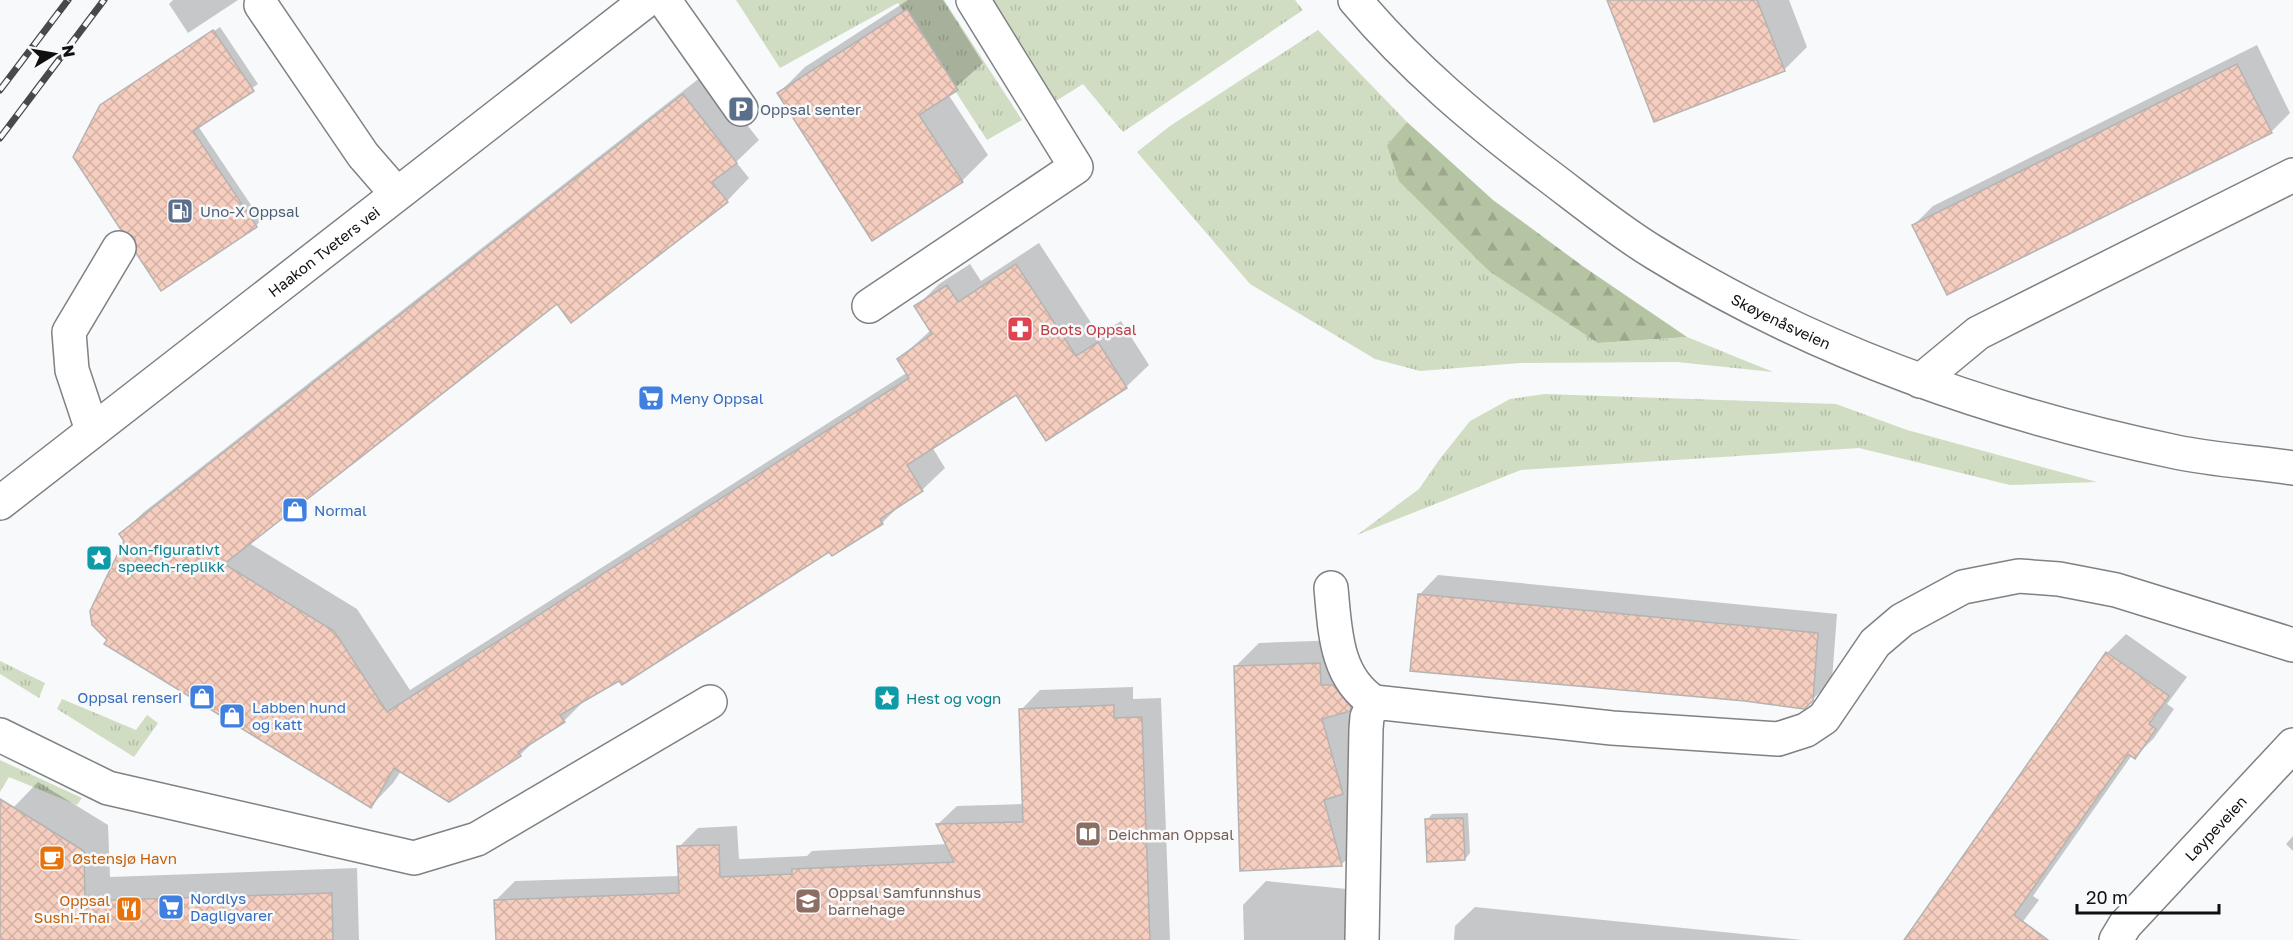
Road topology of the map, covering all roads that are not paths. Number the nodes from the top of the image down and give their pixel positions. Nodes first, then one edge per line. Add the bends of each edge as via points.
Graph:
1 (647, 0) edge
2 (664, 0) edge
3 (973, 0) edge
4 (1355, 0) edge
5 (261, 5) dead end
6 (741, 109) dead end
7 (2293, 175) edge
8 (396, 193) junction
9 (119, 248) dead end
10 (869, 306) dead end
11 (1920, 381) junction
12 (92, 430) junction
13 (2293, 468) edge
14 (0, 503) edge
15 (1331, 588) dead end
16 (2293, 645) edge
17 (710, 702) dead end
18 (1374, 702) junction
19 (0, 735) edge
20 (2293, 745) edge
21 (1362, 940) edge
22 (2116, 940) edge

1 - 8 street, Haakon Tveters vei
2 - 6 street
3 - 10 street via 1076,167
4 - 11 street, Skøyenåsveien via 1457,104 1646,248 1739,301 1833,346
5 - 8 street via 363,155
7 - 11 street via 1978,333
8 - 12 street, Haakon Tveters vei
9 - 12 street via 69,332 72,370
11 - 13 street, Skøyenåsveien via 2039,419 2177,453
12 - 14 street, Haakon Tveters vei
15 - 18 street via 1340,658 1361,693
16 - 18 street via 2116,590 2019,576 1963,587 1902,620 1875,643 1824,718 1806,730 1778,739 1612,728
17 - 19 street via 477,839 414,858 108,788
18 - 21 street via 1366,729
20 - 22 street, Løypeveien via 2125,925

